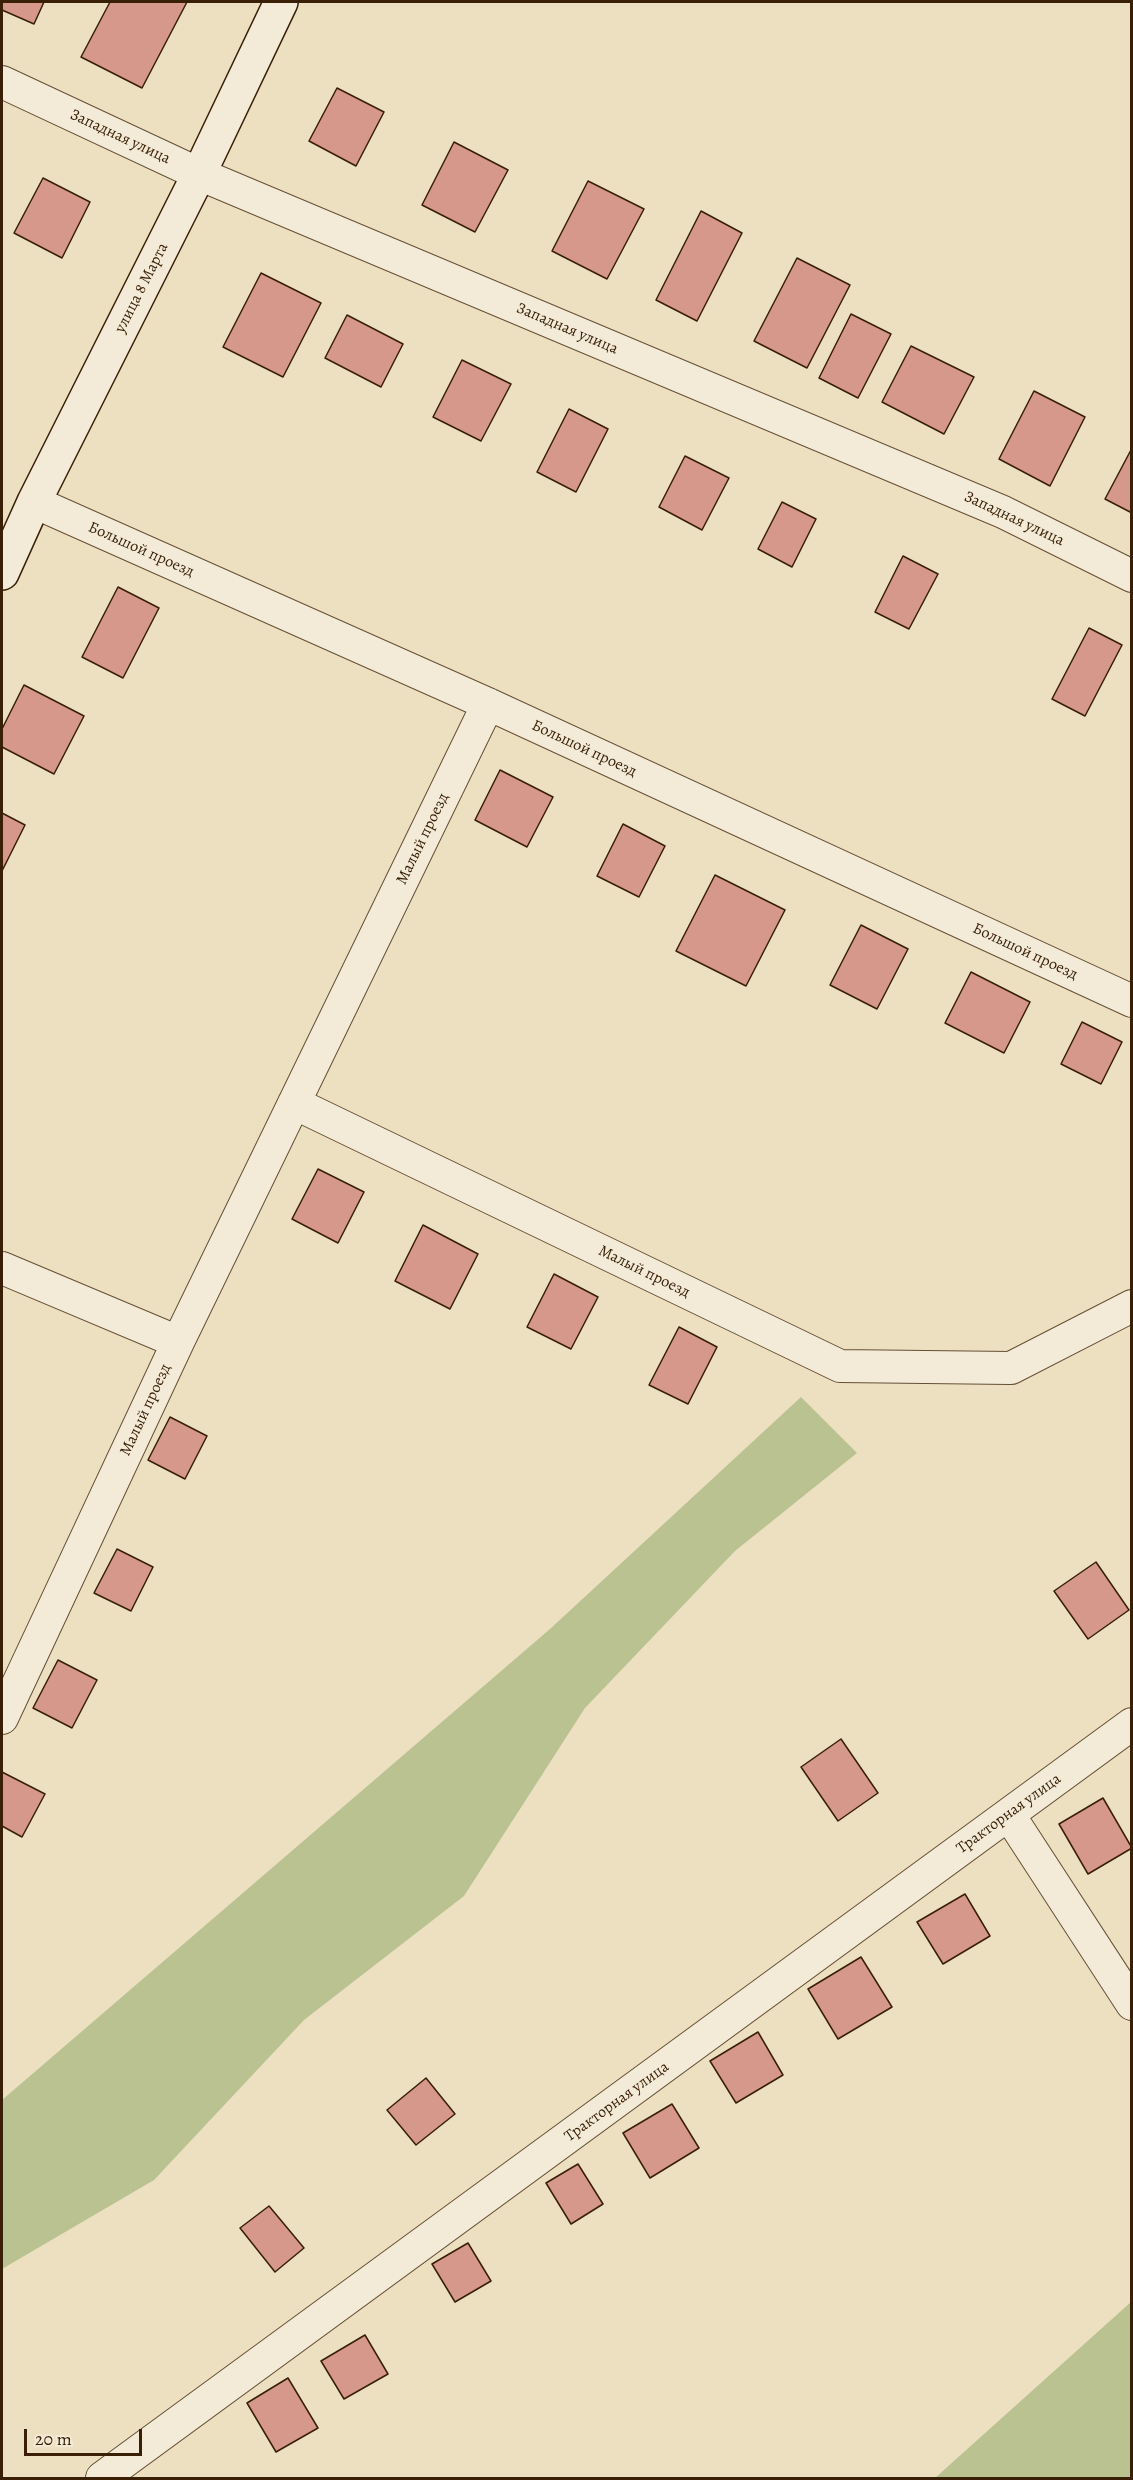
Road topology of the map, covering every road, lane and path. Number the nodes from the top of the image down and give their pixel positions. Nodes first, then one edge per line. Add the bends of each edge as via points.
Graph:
1 (281, 2) edge
2 (2, 82) edge
3 (199, 174) junction
4 (34, 502) junction
5 (2, 573) edge
6 (1131, 576) edge
7 (488, 704) junction
8 (1131, 1001) edge
9 (294, 1103) junction
10 (2, 1268) edge
11 (1131, 1306) edge
12 (178, 1342) junction
13 (2, 1718) edge
14 (1131, 1724) edge
15 (1009, 1815) junction
16 (1131, 2004) edge
17 (102, 2478) edge

1 - 3 main road, улица 8 Марта
2 - 3 street, Западная улица
3 - 4 main road, улица 8 Марта
3 - 6 street, Западная улица via 1003,512
4 - 5 main road, улица 8 Марта
4 - 7 street, Большой проезд
7 - 8 street, Большой проезд
7 - 9 street, Малый проезд
9 - 11 street, Малый проезд via 840,1366 1011,1368
9 - 12 street, Малый проезд
10 - 12 street
12 - 13 street, Малый проезд
14 - 15 street, Тракторная улица
15 - 16 street
15 - 17 street, Тракторная улица

